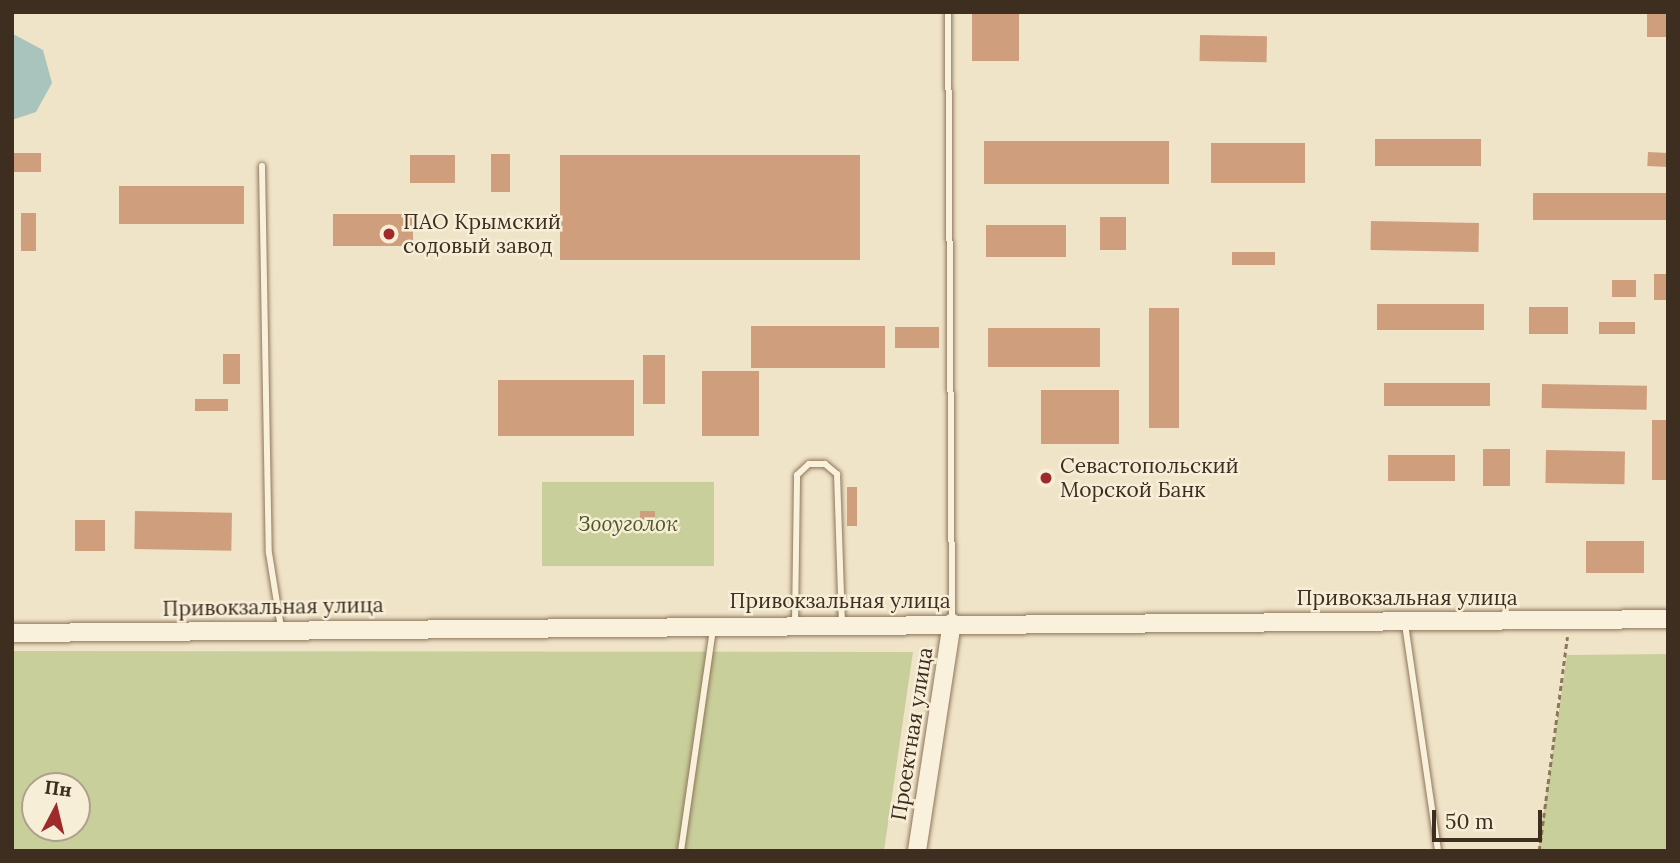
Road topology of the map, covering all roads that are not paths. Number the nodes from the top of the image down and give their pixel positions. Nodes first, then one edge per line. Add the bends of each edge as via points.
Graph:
1 (948, 12) edge
2 (262, 166) dead end
3 (1668, 619) edge
4 (1405, 620) junction
5 (842, 623) junction
6 (952, 623) junction
7 (795, 624) junction
8 (714, 625) junction
9 (281, 630) junction
10 (12, 633) edge
11 (681, 851) edge
12 (917, 851) edge
13 (1438, 851) edge

1 - 6 lane
2 - 9 lane via 269,553
3 - 4 main road, Привокзальная улица
4 - 6 main road, Привокзальная улица
4 - 13 lane
5 - 6 main road, Привокзальная улица
5 - 7 main road, Привокзальная улица
5 - 7 lane via 837,474 825,464 809,464 797,475
6 - 12 main road, Проектная улица
7 - 8 main road, Привокзальная улица
8 - 9 main road, Привокзальная улица
8 - 11 lane
9 - 10 main road, Привокзальная улица

